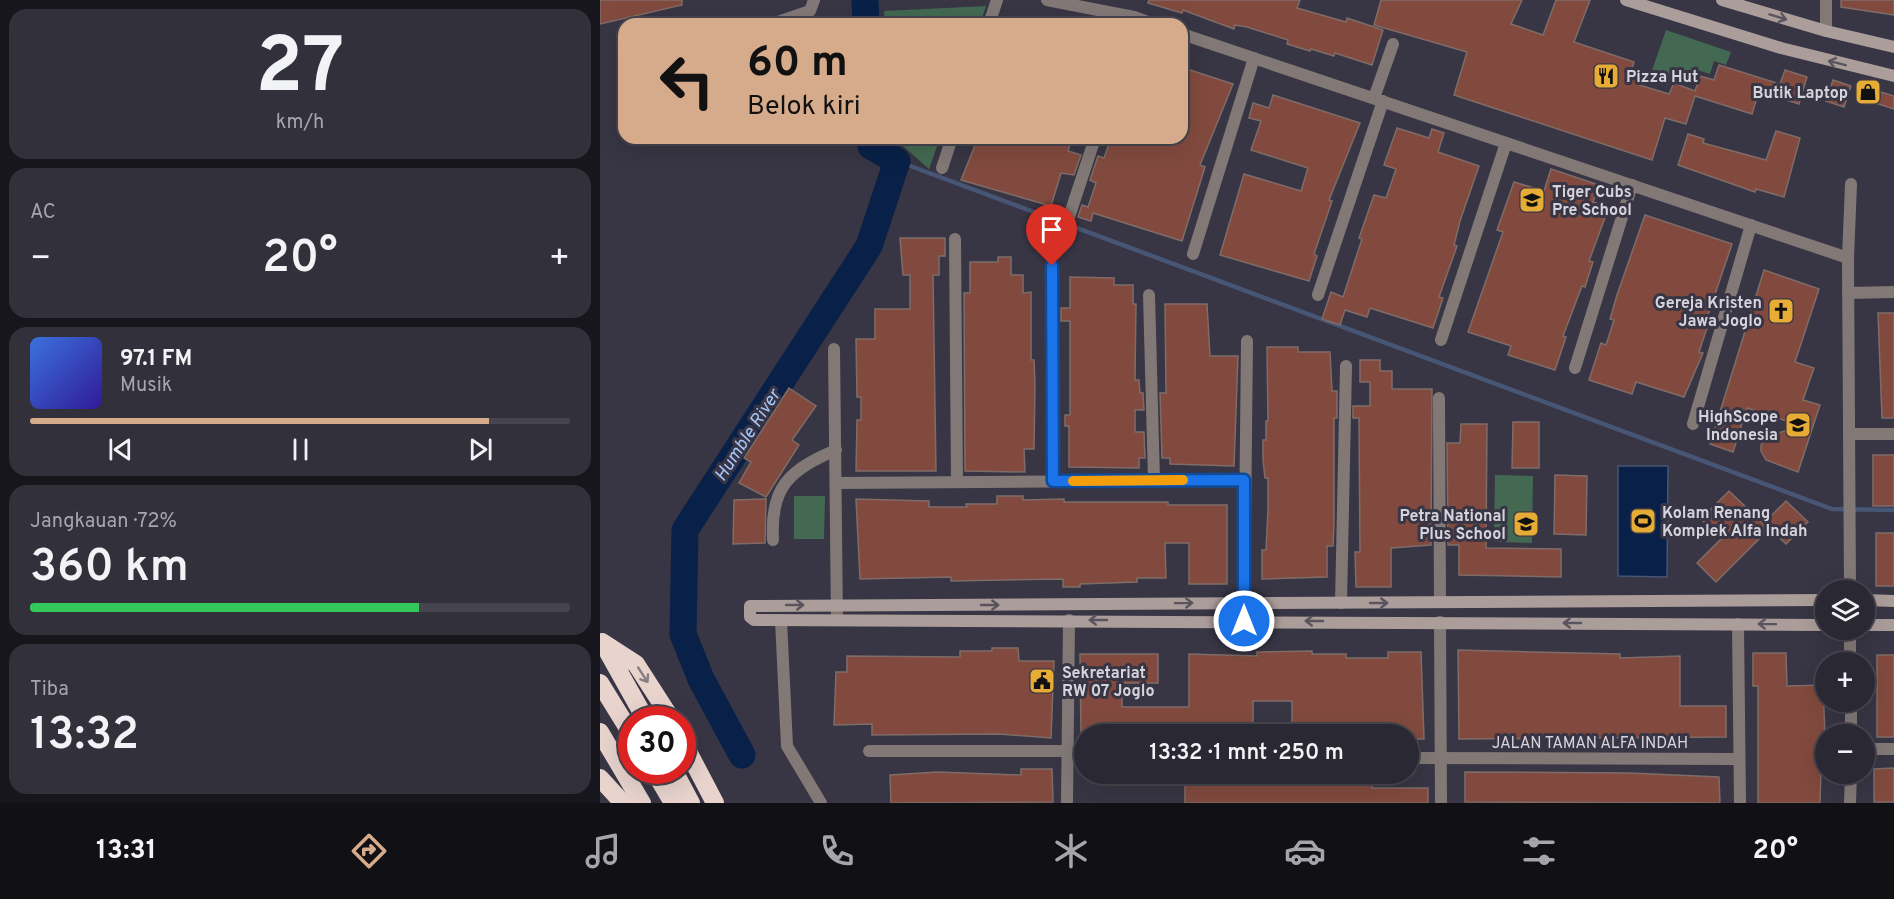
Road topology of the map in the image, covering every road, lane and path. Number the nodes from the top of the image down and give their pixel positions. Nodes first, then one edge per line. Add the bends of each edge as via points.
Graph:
1 (814, 0) edge
2 (997, 0) edge
3 (1047, 0) edge
4 (1626, 0) edge
5 (1722, 0) edge
6 (1826, 0) edge
7 (790, 18) edge
8 (991, 18) edge
9 (1121, 18) edge
10 (1826, 31) junction
11 (1188, 36) edge
12 (1394, 44) dead end
13 (1894, 46) edge
14 (1254, 58) junction
15 (1894, 76) edge
16 (1379, 100) junction
17 (1506, 143) junction
18 (950, 144) edge
19 (1093, 144) edge
20 (942, 168) dead end
21 (1851, 184) dead end
22 (1632, 185) junction
23 (1069, 217) dead end
24 (1751, 225) junction
25 (955, 239) dead end
26 (1193, 254) dead end
27 (1848, 258) junction
28 (1052, 266) dead end
29 (1894, 292) edge
30 (1848, 293) junction
31 (1149, 295) dead end
32 (1318, 295) dead end
33 (1442, 340) dead end
34 (1247, 341) dead end
35 (834, 349) dead end
36 (1346, 366) dead end
37 (1575, 368) dead end
38 (1439, 398) dead end
39 (1693, 424) dead end
40 (1849, 434) junction
41 (1894, 434) edge
42 (836, 450) junction
43 (1154, 480) junction
44 (1244, 480) junction
45 (1053, 481) junction
46 (957, 482) junction
47 (837, 483) junction
48 (773, 540) dead end
49 (1850, 580) edge
50 (1815, 600) edge
51 (1875, 600) edge
52 (1894, 601) edge
53 (1440, 602) junction
54 (1244, 603) junction
55 (1341, 603) junction
56 (837, 605) junction
57 (781, 620) junction
58 (837, 620) junction
59 (1069, 620) junction
60 (1244, 621) junction
61 (1440, 622) junction
62 (1738, 624) junction
63 (1815, 625) edge
64 (1875, 625) edge
65 (1894, 625) edge
66 (601, 640) edge
67 (600, 683) edge
68 (638, 706) edge
69 (663, 706) edge
70 (618, 712) edge
71 (600, 732) edge
72 (1875, 749) edge
73 (1894, 749) edge
74 (1067, 750) junction
75 (1074, 750) edge
76 (869, 751) dead end
77 (1419, 758) edge
78 (1441, 759) junction
79 (1739, 759) junction
80 (696, 767) edge
81 (600, 778) edge
82 (662, 784) edge
83 (681, 784) edge
84 (1851, 784) edge
85 (623, 803) edge
86 (642, 803) edge
87 (673, 803) edge
88 (691, 803) edge
89 (715, 803) edge
90 (821, 803) edge
91 (1067, 803) edge
92 (1441, 803) edge
93 (1740, 803) edge
94 (1850, 803) edge

1 - 7 street via 810,11
2 - 8 street
3 - 9 street
15 -> 4 street via 1781,48
5 -> 10 street
6 - 10 street
10 - 13 street
11 - 14 street
12 - 16 street
14 - 16 street
14 - 26 street
16 - 17 street
16 - 32 street
17 - 22 street
17 - 33 street
18 - 20 street
19 - 23 street
21 - 27 street
22 - 24 street
22 - 37 street
24 - 27 street
24 - 39 street
25 - 46 street
27 - 30 street
28 - 45 street
29 - 30 street
30 - 40 street
31 - 43 street
34 - 44 street
35 - 42 street
36 - 55 street
38 - 53 street
40 - 41 street
40 - 49 street
42 - 47 street
42 - 48 street via 808,462 783,484 773,507
43 - 44 street
43 - 45 street
44 - 54 street
45 - 46 street
46 - 47 street
47 - 56 street
50 - 53 street
51 - 52 street
55 -> 53 street
54 - 55 street
56 -> 54 street
54 - 60 street
57 -> 56 street via 752,620 750,606
56 - 58 street
57 - 58 street
57 - 90 street via 788,746
58 - 59 street
60 -> 59 street
59 - 74 street
61 -> 60 street
62 -> 61 street
61 - 78 street
63 -> 62 street
62 - 79 street
64 - 65 street
66 - 68 highway
66 -> 69 highway via 636,664
67 - 70 highway
71 - 86 highway
72 - 73 street
74 - 75 street
74 - 76 street
74 - 91 street
77 - 78 street, JALAN TAMAN ALFA INDAH
78 - 79 street, JALAN TAMAN ALFA INDAH
78 - 92 street
79 - 93 street
80 - 89 highway
81 - 85 highway
82 - 87 highway
83 - 88 highway
84 - 94 street

